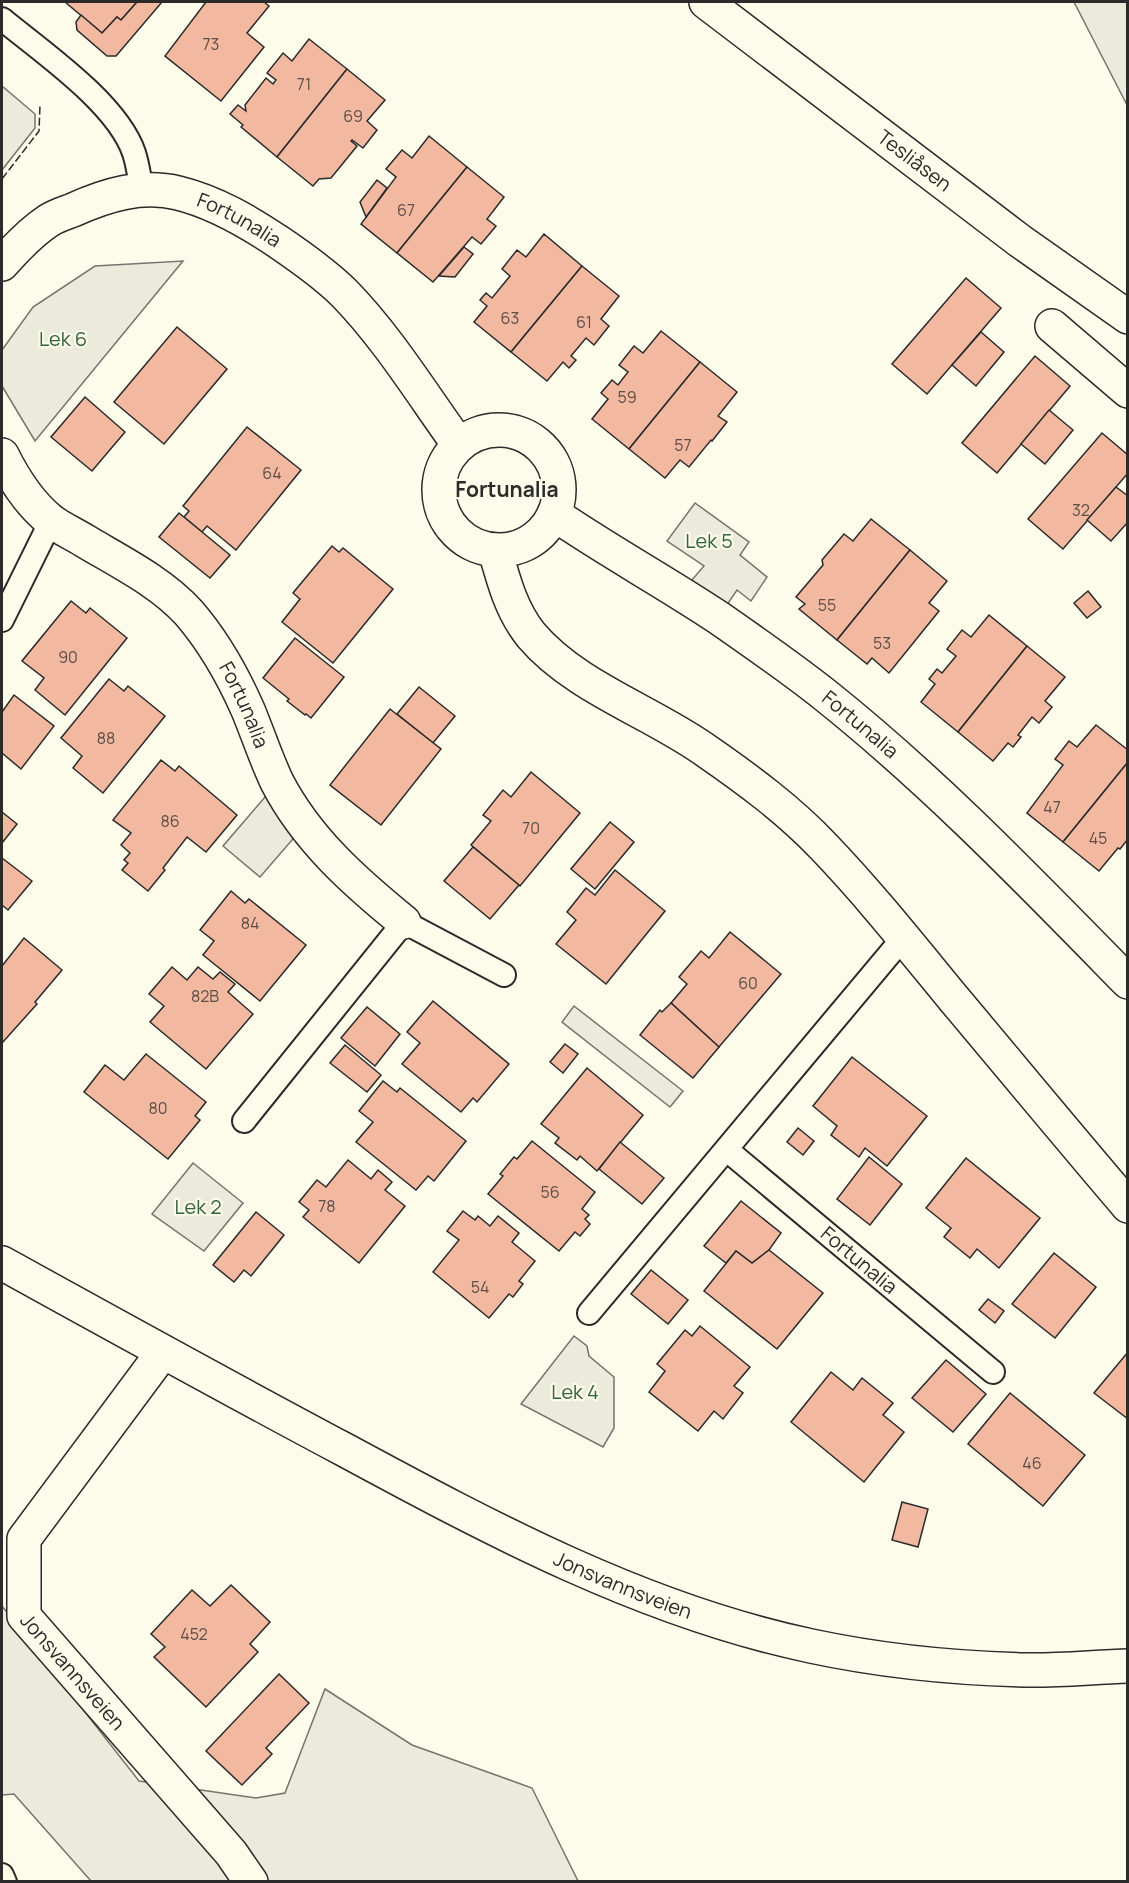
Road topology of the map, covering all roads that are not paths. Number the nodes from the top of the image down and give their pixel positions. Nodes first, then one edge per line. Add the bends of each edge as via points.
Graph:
1 (706, 2) edge
2 (2, 19) edge
3 (142, 189) junction
4 (2, 264) edge
5 (1128, 316) edge
6 (1052, 326) dead end
7 (1128, 391) edge
8 (459, 446) junction
9 (2, 455) edge
10 (554, 514) junction
11 (51, 521) junction
12 (495, 550) junction
13 (2, 620) edge
14 (404, 922) junction
15 (903, 938) junction
16 (504, 975) dead end
17 (1128, 982) edge
18 (244, 1121) dead end
19 (727, 1150) junction
20 (1128, 1206) edge
21 (2, 1263) edge
22 (589, 1313) dead end
23 (163, 1352) junction
24 (993, 1372) dead end
25 (1128, 1666) edge
26 (2, 1875) edge
27 (5, 1881) edge
28 (251, 1881) edge

1 - 5 street, Tesliåsen via 1020,241
2 - 3 lane via 96,97 117,122 134,152
3 - 4 street, Fortunalia via 111,195 50,220 22,241
3 - 8 street, Fortunalia via 177,193 238,216 306,262 343,292 373,326
6 - 7 street
8 - 10 street via 476,434 495,430 516,432 534,441 549,456 557,474 559,494
8 - 12 street via 446,461 439,480 446,519 458,534 475,545
9 - 11 street, Fortunalia via 30,501
10 - 12 street via 544,530 530,541
10 - 17 street, Fortunalia via 718,618 824,695 966,818
11 - 13 lane
11 - 14 street, Fortunalia via 135,570 188,612 230,673 278,782 305,825 324,851
12 - 15 street via 516,610 551,655 577,675 703,748 766,794 824,847
14 - 16 lane
14 - 18 lane
15 - 19 lane
15 - 20 street
19 - 22 lane
19 - 24 lane, Fortunalia
21 - 23 street, Jonsvannsveien
23 - 25 street, Jonsvannsveien via 503,1534 640,1594 724,1622 809,1645 939,1666 1026,1670
23 - 28 street, Jonsvannsveien via 24,1539 24,1616
26 - 27 lane

